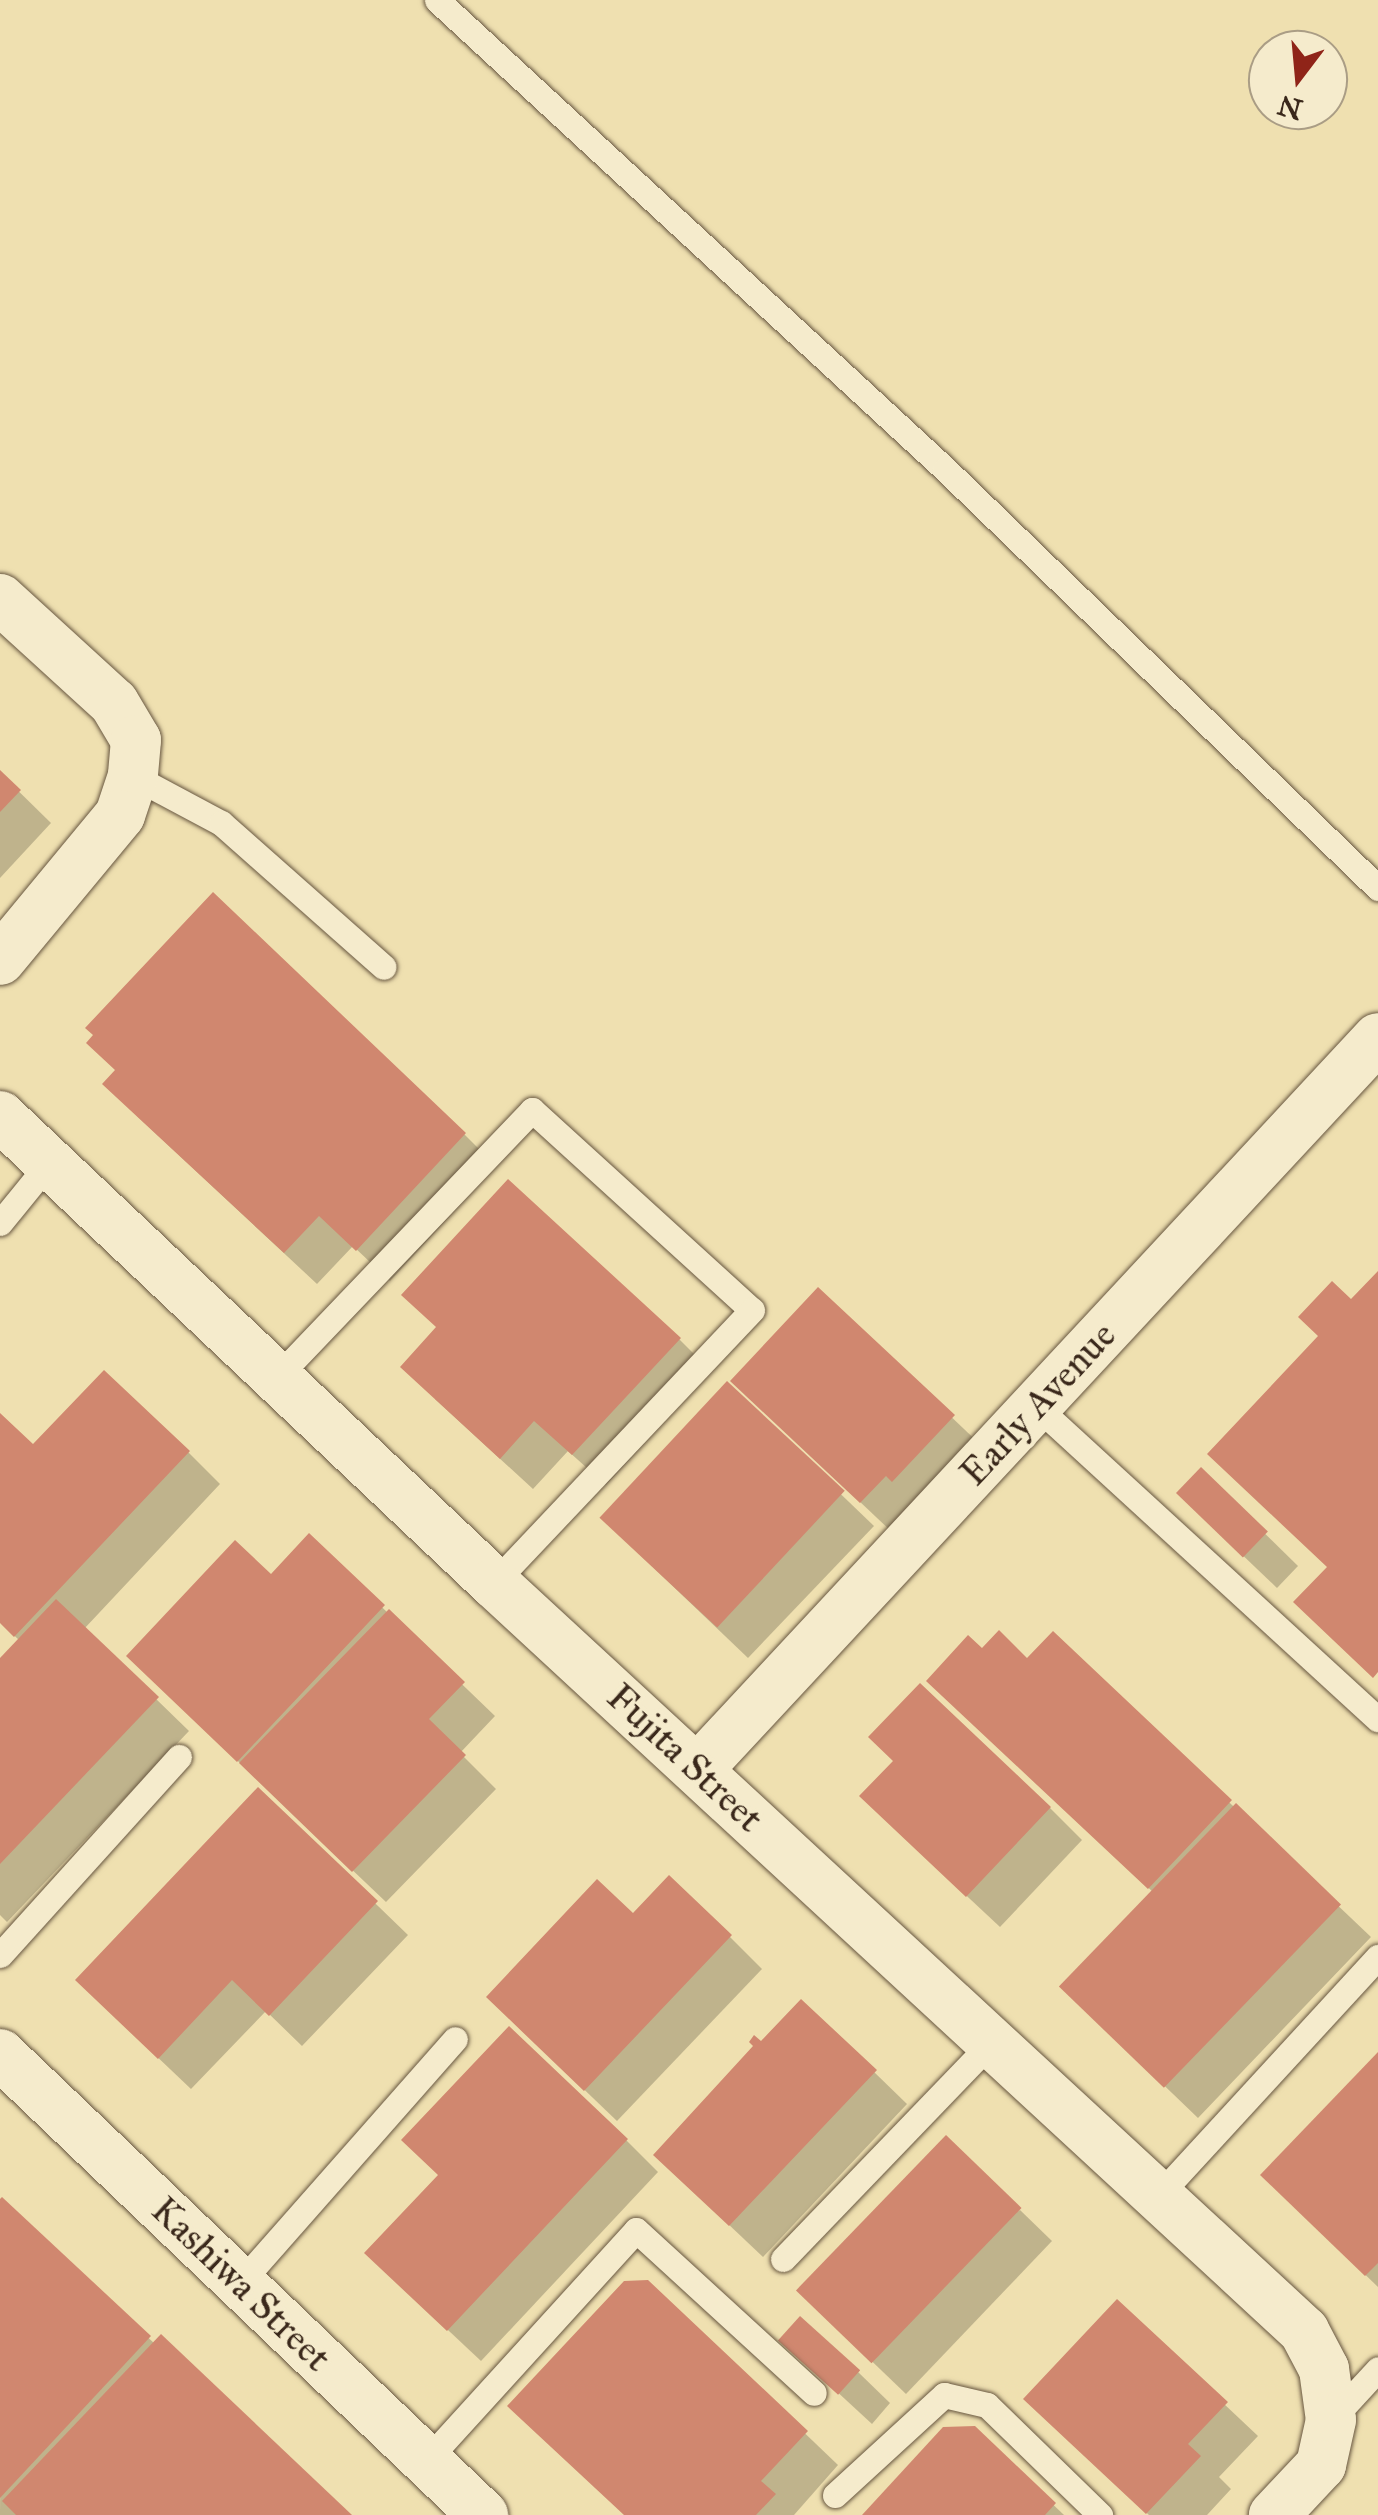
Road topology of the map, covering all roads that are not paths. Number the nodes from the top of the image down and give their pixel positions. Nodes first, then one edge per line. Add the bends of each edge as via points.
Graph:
1 (437, 0) edge
2 (0, 599) edge
3 (133, 776) junction
4 (1378, 888) edge
5 (0, 960) edge
6 (384, 967) dead end
7 (1378, 1038) edge
8 (0, 1116) edge
9 (48, 1164) junction
10 (0, 1224) edge
11 (278, 1376) junction
12 (1036, 1406) junction
13 (494, 1583) junction
14 (1378, 1718) edge
15 (179, 1757) dead end
16 (698, 1770) junction
17 (0, 1955) edge
18 (1378, 1957) edge
19 (454, 2039) dead end
20 (992, 2042) junction
21 (1, 2057) edge
22 (1158, 2196) junction
23 (783, 2259) dead end
24 (240, 2283) junction
25 (1378, 2369) edge
26 (814, 2392) dead end
27 (1331, 2420) junction
28 (426, 2461) junction
29 (834, 2495) dead end
30 (483, 2515) edge
31 (1100, 2515) edge
32 (1274, 2515) edge

1 - 4 lane via 945,468
2 - 3 street via 114,704 136,740
3 - 5 street via 120,815
3 - 6 lane via 221,824
7 - 12 street, Early Avenue
8 - 9 street, Fujita Street
9 - 10 lane
9 - 11 street, Fujita Street
11 - 13 street, Fujita Street
11 - 13 lane via 532,1110 752,1310
12 - 14 lane
12 - 16 street, Early Avenue
13 - 16 street, Fujita Street
15 - 17 lane
16 - 20 street, Fujita Street
18 - 22 lane
19 - 24 lane
20 - 22 street, Fujita Street
20 - 23 lane
21 - 24 street, Kashiwa Street
22 - 27 street, Fujita Street via 1304,2331 1324,2369
24 - 28 street, Kashiwa Street
25 - 27 lane
26 - 28 lane via 636,2230
27 - 32 street via 1321,2465
28 - 30 street, Kashiwa Street
29 - 31 lane via 944,2396 987,2405

